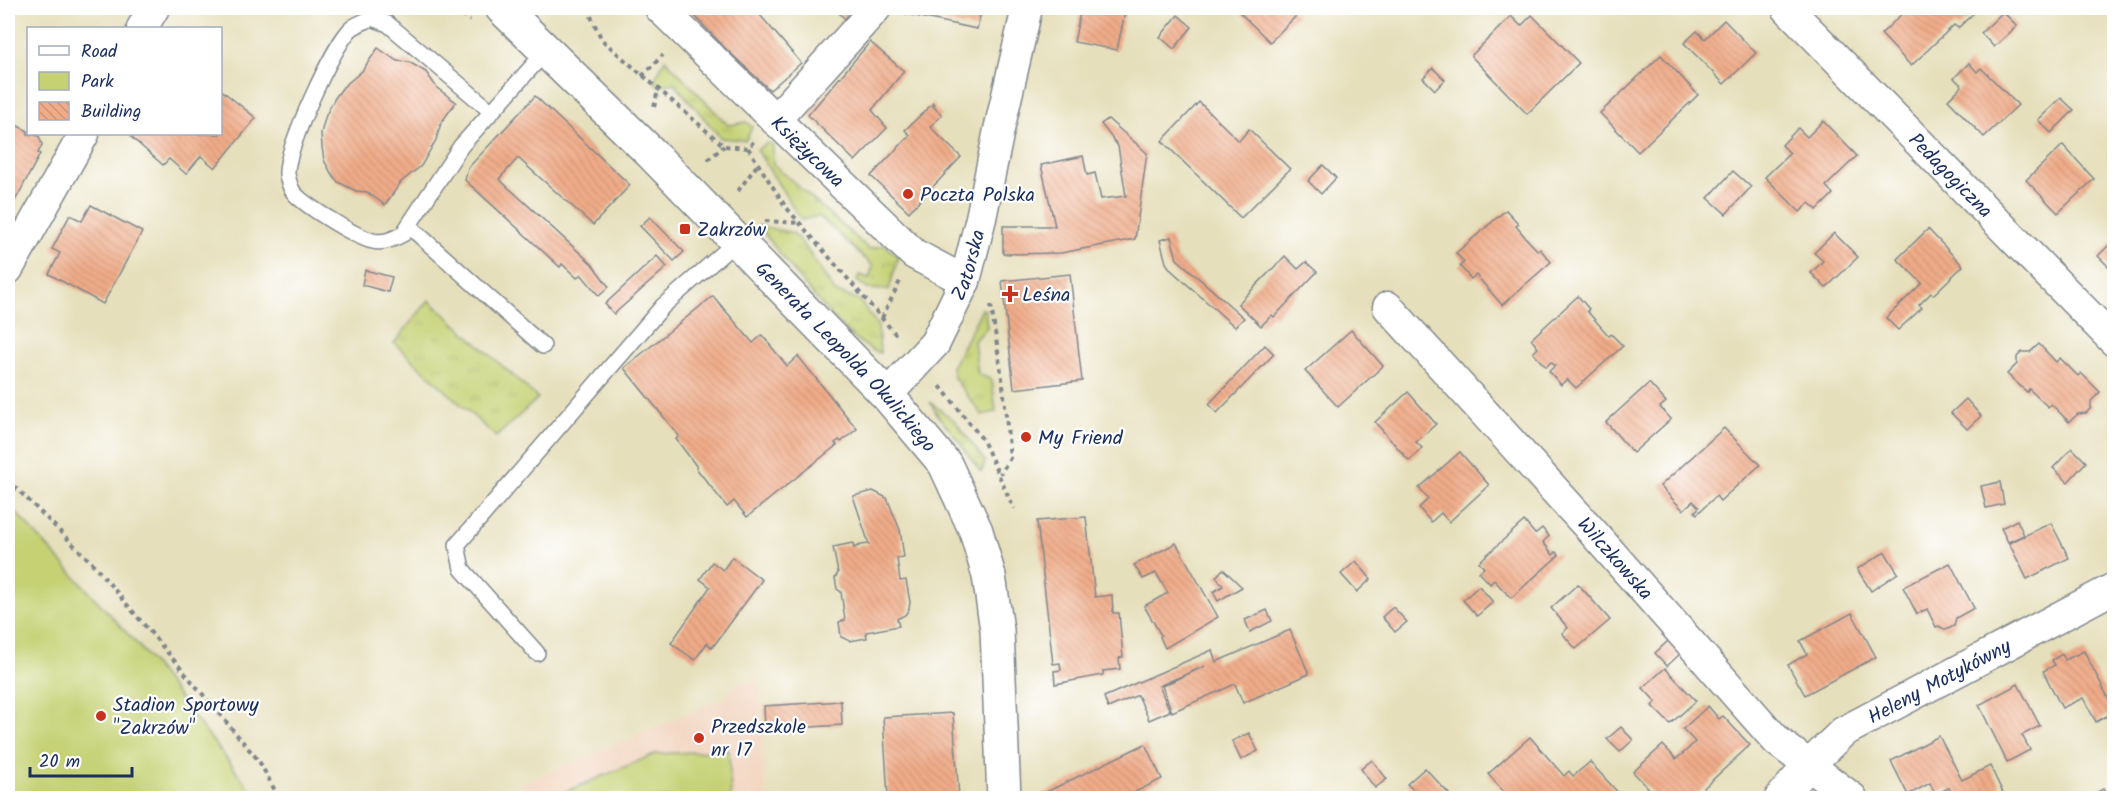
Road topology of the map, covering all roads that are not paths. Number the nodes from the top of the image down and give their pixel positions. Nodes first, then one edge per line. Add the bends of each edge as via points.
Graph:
1 (154, 8) edge
2 (660, 8) edge
3 (876, 8) edge
4 (1027, 8) edge
5 (1787, 8) edge
6 (525, 24) edge
7 (143, 27) edge
8 (492, 112) junction
9 (775, 120) junction
10 (83, 135) edge
11 (409, 226) junction
12 (749, 230) junction
13 (8, 269) edge
14 (965, 282) junction
15 (1388, 307) dead end
16 (2115, 341) edge
17 (543, 346) dead end
18 (887, 395) junction
19 (2115, 588) edge
20 (537, 653) dead end
21 (1808, 766) junction
22 (1004, 798) edge
23 (1780, 798) edge
24 (1852, 798) edge

1 - 7 street
2 - 9 street, Księżycowa
3 - 9 street
4 - 14 street, Zatorska
5 - 16 street, Pedagogiczna
6 - 8 lane
6 - 12 street, Generała Leopolda Okulickiego via 650,152
8 - 11 lane via 461,146
8 - 11 lane via 388,24 372,18 352,28 339,44 296,137 287,172 293,192 336,223 374,242 389,241
9 - 14 street, Księżycowa via 914,254
10 - 13 street
11 - 17 lane
12 - 18 street, Generała Leopolda Okulickiego
12 - 20 lane via 663,306 457,545 462,570
14 - 18 street, Zatorska via 935,344
15 - 21 street, Wilczkowska via 1777,741
18 - 22 street, Generała Leopolda Okulickiego via 945,464 976,531 989,576 997,630
19 - 21 street, Heleny Motykówny via 1843,732
21 - 23 street, Heleny Motykówny
21 - 24 street, Wilczkowska

